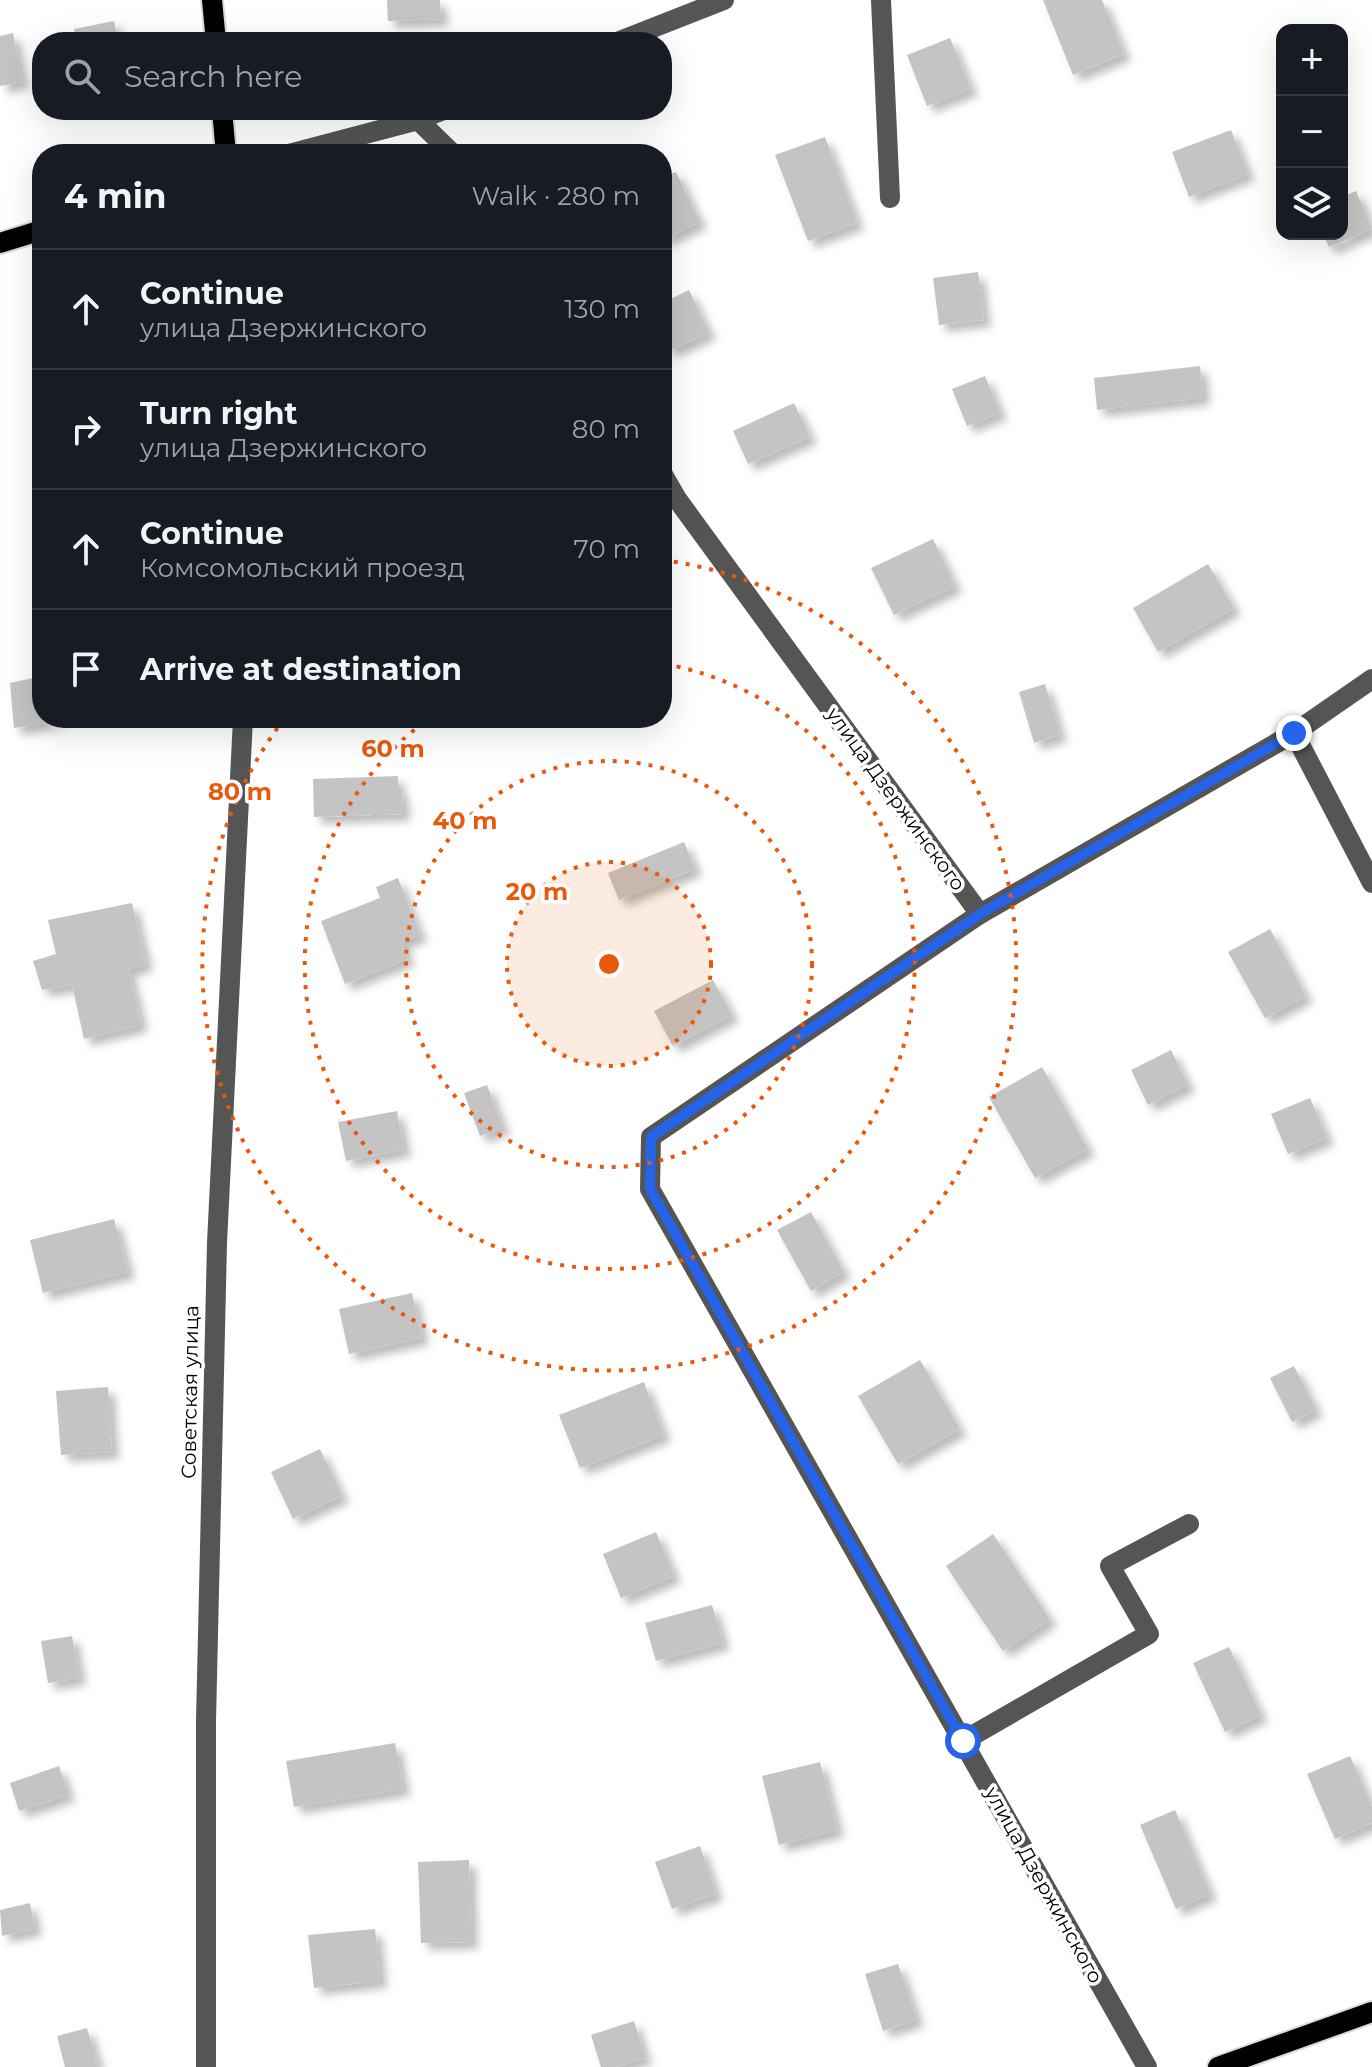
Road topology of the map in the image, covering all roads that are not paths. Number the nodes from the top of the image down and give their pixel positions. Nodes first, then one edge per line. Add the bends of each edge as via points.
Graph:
1 (212, 0) edge
2 (724, 0) edge
3 (881, 0) edge
4 (215, 32) edge
5 (642, 32) edge
6 (223, 120) edge
7 (418, 120) joint
8 (225, 144) edge
9 (327, 144) edge
10 (443, 144) edge
11 (890, 198) dead end
12 (32, 233) edge
13 (0, 243) edge
14 (672, 490) edge
15 (1372, 679) edge
16 (243, 728) edge
17 (1294, 733) junction
18 (1372, 883) edge
19 (980, 914) junction
20 (1189, 1524) dead end
21 (963, 1741) junction
22 (1372, 2012) edge
23 (206, 2067) edge
24 (1147, 2067) edge
25 (1218, 2067) edge

1 - 4 main road
2 - 5 street
3 - 11 street
6 - 8 main road
7 - 9 street
7 - 10 street
12 - 13 main road
14 - 19 street, улица Дзержинского
15 - 17 street
16 - 23 street, Советская улица via 217,1243 206,1721
17 - 18 street
17 - 19 street
19 - 21 street, улица Дзержинского via 651,1137 650,1189
20 - 21 street via 1110,1566 1149,1634
21 - 24 street, улица Дзержинского
22 - 25 main road

